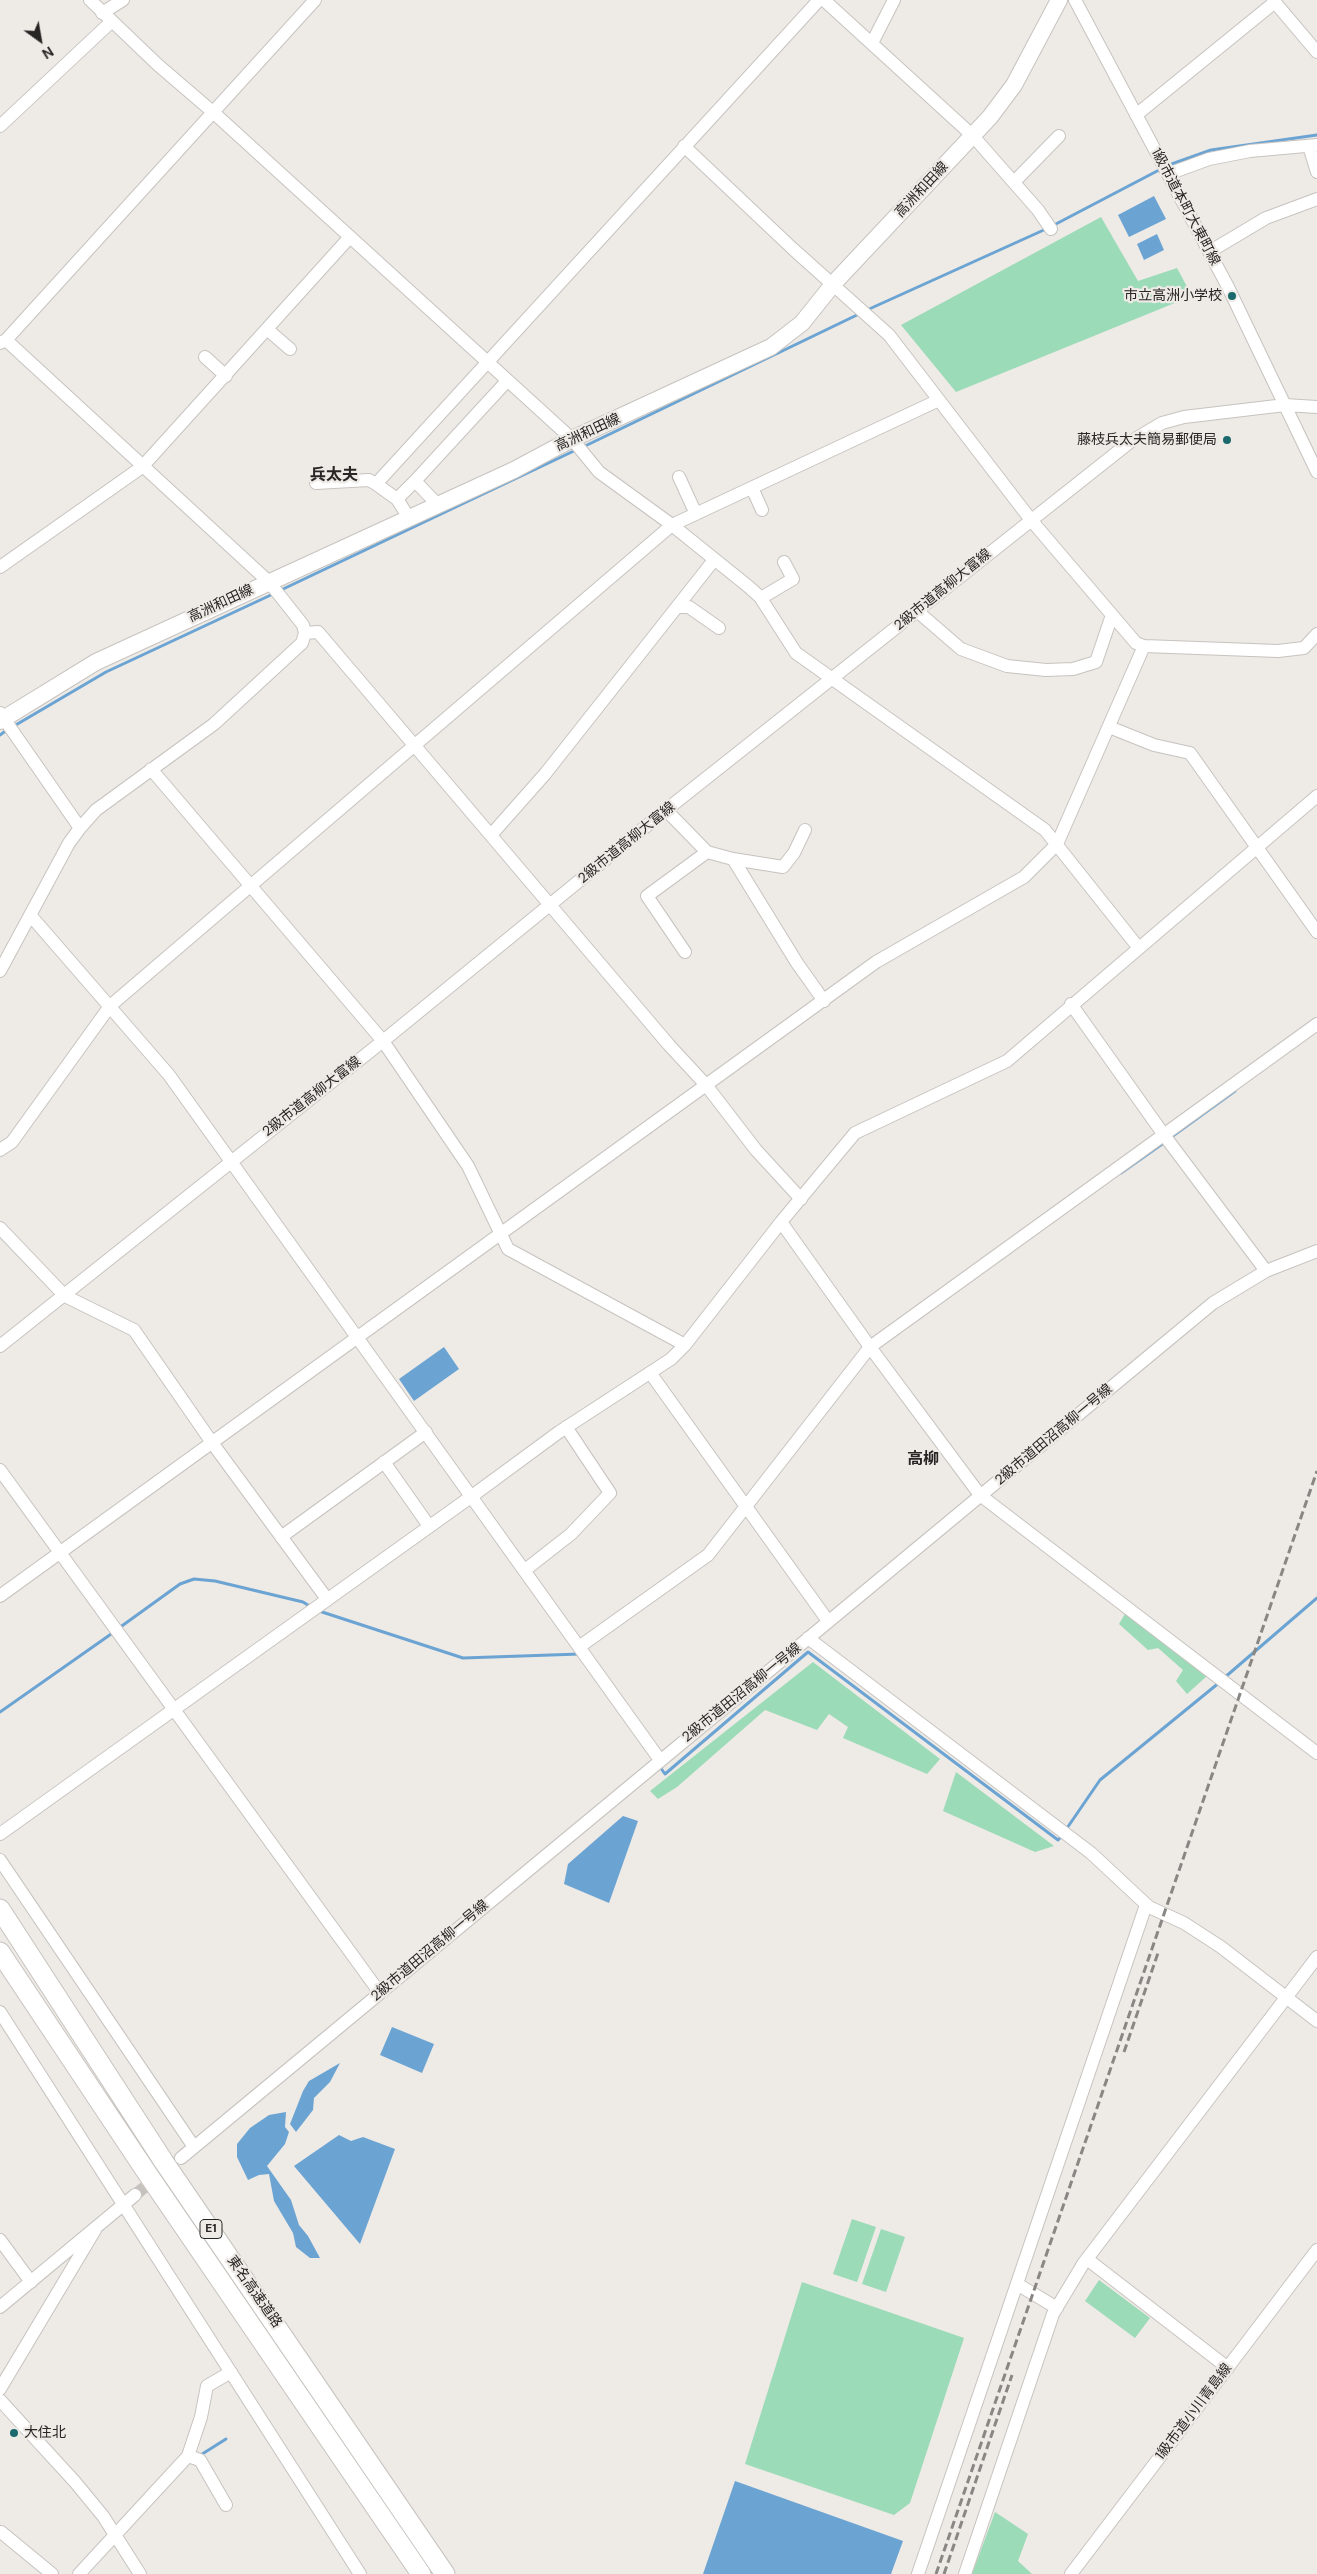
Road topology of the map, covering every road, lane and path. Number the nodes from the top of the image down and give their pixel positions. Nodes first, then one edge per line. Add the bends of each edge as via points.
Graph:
1 (90, 0) edge
2 (123, 0) edge
3 (314, 0) edge
4 (819, 0) edge
5 (824, 0) edge
6 (894, 0) edge
7 (1059, 0) edge
8 (1074, 0) edge
9 (1274, 1) edge
10 (107, 17) junction
11 (872, 43) junction
12 (1317, 52) edge
13 (214, 113) junction
14 (1136, 115) junction
15 (0, 126) edge
16 (973, 136) junction
17 (1060, 136) dead end
18 (684, 146) junction
19 (1313, 146) edge
20 (1317, 172) edge
21 (1168, 174) junction
22 (1014, 182) junction
23 (1317, 199) edge
24 (1050, 230) dead end
25 (350, 238) junction
26 (1209, 252) junction
27 (834, 283) junction
28 (268, 330) junction
29 (3, 341) edge
30 (290, 349) dead end
31 (205, 358) dead end
32 (487, 363) junction
33 (226, 376) junction
34 (507, 381) junction
35 (939, 400) junction
36 (1284, 404) junction
37 (1317, 407) edge
38 (572, 439) junction
39 (142, 467) junction
40 (1317, 472) edge
41 (679, 477) dead end
42 (415, 481) junction
43 (316, 483) dead end
44 (376, 484) junction
45 (752, 488) junction
46 (397, 499) junction
47 (438, 505) junction
48 (762, 510) dead end
49 (696, 514) junction
50 (409, 518) junction
51 (1031, 520) junction
52 (672, 525) junction
53 (714, 560) junction
54 (784, 562) dead end
55 (0, 567) edge
56 (269, 582) junction
57 (761, 598) junction
58 (678, 606) junction
59 (917, 611) junction
60 (1112, 615) junction
61 (719, 628) dead end
62 (305, 633) junction
63 (1317, 634) edge
64 (1144, 646) junction
65 (831, 679) junction
66 (1, 717) edge
67 (1109, 727) junction
68 (413, 745) junction
69 (151, 768) junction
70 (1317, 796) edge
71 (666, 810) junction
72 (80, 828) junction
73 (806, 830) dead end
74 (491, 835) junction
75 (1056, 844) junction
76 (1257, 848) junction
77 (707, 852) junction
78 (733, 859) junction
79 (251, 886) junction
80 (550, 906) junction
81 (31, 916) junction
82 (1317, 932) edge
83 (1138, 947) junction
84 (685, 952) dead end
85 (0, 971) edge
86 (824, 1001) junction
87 (1071, 1004) junction
88 (110, 1006) junction
89 (1317, 1024) edge
90 (383, 1041) junction
91 (706, 1085) junction
92 (1164, 1135) junction
93 (0, 1150) edge
94 (231, 1160) junction
95 (801, 1199) junction
96 (781, 1222) junction
97 (0, 1228) edge
98 (501, 1232) junction
99 (1317, 1251) edge
100 (1266, 1271) junction
101 (65, 1296) junction
102 (358, 1337) junction
103 (686, 1345) junction
104 (0, 1346) edge
105 (870, 1347) junction
106 (651, 1374) junction
107 (566, 1427) junction
108 (426, 1432) junction
109 (213, 1444) junction
110 (384, 1462) junction
111 (0, 1470) edge
112 (472, 1496) junction
113 (980, 1496) junction
114 (746, 1505) junction
115 (429, 1526) junction
116 (281, 1536) junction
117 (60, 1553) junction
118 (524, 1570) junction
119 (0, 1596) edge
120 (327, 1599) junction
121 (828, 1621) junction
122 (808, 1638) junction
123 (579, 1647) junction
124 (173, 1710) junction
125 (1317, 1753) edge
126 (660, 1760) junction
127 (0, 1834) edge
128 (0, 1860) edge
129 (1146, 1905) junction
130 (0, 1909) edge
131 (0, 1952) edge
132 (1317, 1957) edge
133 (380, 1993) junction
134 (1286, 1998) junction
135 (0, 2012) edge
136 (1317, 2021) edge
137 (194, 2147) junction
138 (181, 2158) tunnel mouth
139 (135, 2195) tunnel mouth
140 (124, 2205) junction
141 (90, 2234) junction
142 (0, 2240) edge
143 (1317, 2250) edge
144 (1087, 2259) junction
145 (30, 2282) junction
146 (1017, 2284) junction
147 (0, 2307) edge
148 (1057, 2308) junction
149 (1228, 2368) junction
150 (231, 2372) junction
151 (0, 2389) edge
152 (0, 2400) edge
153 (188, 2456) junction
154 (226, 2505) dead end
155 (1, 2532) edge
156 (115, 2534) junction
157 (52, 2574) edge
158 (79, 2574) edge
159 (140, 2574) edge
160 (360, 2574) edge
161 (420, 2574) edge
162 (445, 2574) edge
163 (918, 2574) edge
164 (965, 2574) edge
165 (1071, 2574) edge

1 - 10 street
2 - 10 street
3 - 13 street
4 - 18 street
5 - 11 street
6 - 11 street
7 - 16 main road, 高洲和田線 via 1014,85
8 - 14 street, 1級市道本町大東町線
9 - 12 street
9 - 14 street
10 - 13 street
10 - 15 street
11 - 16 street
13 - 25 street
13 - 29 street
14 - 21 street, 1級市道本町大東町線
16 - 22 street
16 - 27 main road, 高洲和田線
17 - 22 street
18 - 27 street via 793,249
18 - 32 street
19 - 20 street
19 - 21 street via 1250,151 1209,159
21 - 26 street, 1級市道本町大東町線
22 - 24 street
23 - 26 street via 1266,218
25 - 28 street
25 - 32 street
26 - 36 street, 1級市道本町大東町線
27 - 35 street via 889,335
27 - 38 main road, 高洲和田線 via 802,323 771,347
28 - 30 street
28 - 33 street
29 - 39 street
31 - 33 street
32 - 34 street
32 - 44 street
33 - 39 street
34 - 38 street
34 - 42 street
35 - 45 street
35 - 51 street
36 - 37 street, 2級市道高柳大富線
36 - 40 street, 1級市道本町大東町線
36 - 51 street, 2級市道高柳大富線 via 1162,422 1130,442
38 - 47 main road, 高洲和田線
38 - 52 street via 599,472
39 - 55 street
39 - 56 street
41 - 49 street
42 - 46 street
42 - 47 street
43 - 44 street via 369,480
44 - 46 street
45 - 48 street
45 - 49 street
46 - 50 street
47 - 50 main road, 高洲和田線
49 - 52 street
50 - 56 main road, 高洲和田線
51 - 59 street, 2級市道高柳大富線
51 - 60 street
52 - 53 street
52 - 68 street
53 - 57 street
53 - 58 street
54 - 57 street via 793,579
56 - 62 street via 303,625
56 - 66 main road, 高洲和田線 via 96,662
57 - 65 street via 796,653
58 - 61 street via 689,607
58 - 74 street via 545,774
59 - 60 street via 939,632 968,652 1007,666 1046,670 1074,669 1096,662
59 - 65 street, 2級市道高柳大富線
60 - 64 street via 1136,643
62 - 68 street via 318,632
62 - 69 street via 302,642 214,724
63 - 64 street via 1304,648 1278,651
64 - 67 street
65 - 71 street, 2級市道高柳大富線
65 - 75 street via 1045,830
66 - 72 street
67 - 75 street
67 - 76 street via 1154,745 1190,752
68 - 74 street
68 - 79 street
69 - 72 street via 96,810
69 - 79 street
70 - 76 street
71 - 77 street
71 - 80 street, 2級市道高柳大富線
72 - 81 street
73 - 78 street via 783,867
74 - 80 street
75 - 83 street
75 - 86 street via 1024,876 876,962
76 - 82 street
76 - 83 street
77 - 78 street
77 - 84 street via 647,896
78 - 86 street
79 - 88 street
79 - 90 street
80 - 90 street, 2級市道高柳大富線
80 - 91 street
81 - 85 street
81 - 88 street
83 - 87 street
86 - 91 street
87 - 92 street
87 - 95 street via 1007,1061 855,1133
88 - 93 street via 12,1142
88 - 94 street via 169,1075
89 - 92 street
90 - 94 street, 2級市道高柳大富線
90 - 98 street via 468,1166
91 - 95 street via 756,1150
91 - 98 street
92 - 100 street
92 - 105 street
94 - 101 street, 2級市道高柳大富線
94 - 102 street
95 - 96 street
96 - 103 street
96 - 105 street
97 - 101 street
98 - 102 street
98 - 103 street via 508,1248
99 - 100 street, 2級市道田沼高柳一号線
100 - 113 street, 2級市道田沼高柳一号線 via 1213,1303
101 - 104 street, 2級市道高柳大富線
101 - 109 street via 134,1330
102 - 108 street
102 - 109 street
103 - 106 street
105 - 113 street
105 - 114 street
106 - 107 street
106 - 114 street
107 - 112 street
107 - 118 street via 610,1493 570,1534
108 - 110 street
108 - 112 street
109 - 116 street
109 - 117 street
110 - 115 street
110 - 116 street
111 - 117 street
112 - 115 street
112 - 118 street
113 - 121 street, 2級市道田沼高柳一号線
113 - 125 street
114 - 121 street
114 - 123 street via 708,1555
115 - 120 street
116 - 120 street
117 - 119 street
117 - 124 street
118 - 123 street
120 - 124 street
121 - 122 street, 2級市道田沼高柳一号線
122 - 126 street, 2級市道田沼高柳一号線
122 - 129 street via 1091,1853
123 - 126 street
124 - 127 street
124 - 133 street
126 - 133 street, 2級市道田沼高柳一号線
128 - 137 street
129 - 134 street via 1184,1923 1221,1947
129 - 146 street
130 - 162 highway, 東名高速道路 / E1 via 164,2162
131 - 161 highway, 東名高速道路 / E1
132 - 134 street
133 - 137 street, 2級市道田沼高柳一号線
134 - 136 street
134 - 144 street
135 - 140 street
137 - 138 street, 2級市道田沼高柳一号線
139 - 140 street
140 - 141 street
140 - 150 street
141 - 145 street
141 - 151 street
142 - 145 street
143 - 149 street, 1級市道小川青島線
144 - 148 street
144 - 149 street
145 - 147 street
146 - 148 street
146 - 163 street
148 - 164 street
149 - 165 street, 1級市道小川青島線
150 - 153 street via 207,2386
150 - 160 street
152 - 156 street via 76,2482
153 - 154 street via 200,2460
153 - 156 street
155 - 157 street
156 - 158 street
156 - 159 street

